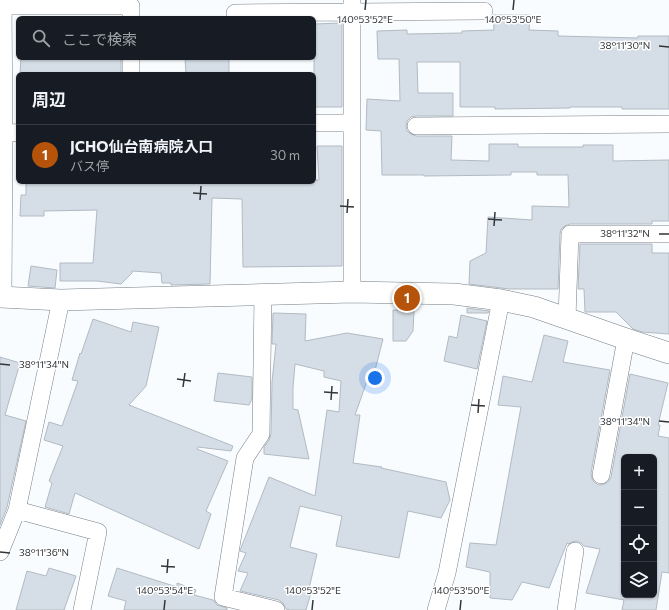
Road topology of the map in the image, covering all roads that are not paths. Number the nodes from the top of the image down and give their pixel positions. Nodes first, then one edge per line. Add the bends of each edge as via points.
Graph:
1 (2, 4) edge
2 (352, 6) edge
3 (484, 12) dead end
4 (235, 13) dead end
5 (131, 16) edge
6 (131, 60) edge
7 (131, 72) edge
8 (316, 123) edge
9 (352, 123) junction
10 (669, 124) edge
11 (416, 126) dead end
12 (8, 132) edge
13 (669, 234) edge
14 (352, 292) junction
15 (263, 295) junction
16 (1, 297) edge
17 (61, 300) junction
18 (501, 300) junction
19 (567, 318) junction
20 (626, 340) junction
21 (669, 353) edge
22 (601, 475) dead end
23 (17, 510) junction
24 (575, 550) dead end
25 (0, 552) edge
26 (82, 610) edge
27 (276, 610) edge
28 (436, 610) edge
29 (566, 610) edge

1 - 5 street via 131,6
1 - 12 street
2 - 3 street
2 - 4 street
2 - 9 street
6 - 7 street
8 - 9 street
9 - 14 street
10 - 11 street
12 - 16 street
13 - 19 street via 570,234
14 - 15 street
14 - 18 street via 454,294
15 - 17 street
15 - 27 street via 261,434 245,458 223,596
16 - 17 street
17 - 23 street
18 - 19 street
18 - 28 street via 448,573
19 - 20 street
20 - 21 street
20 - 22 street
23 - 25 street
23 - 26 street via 98,532
24 - 29 street

